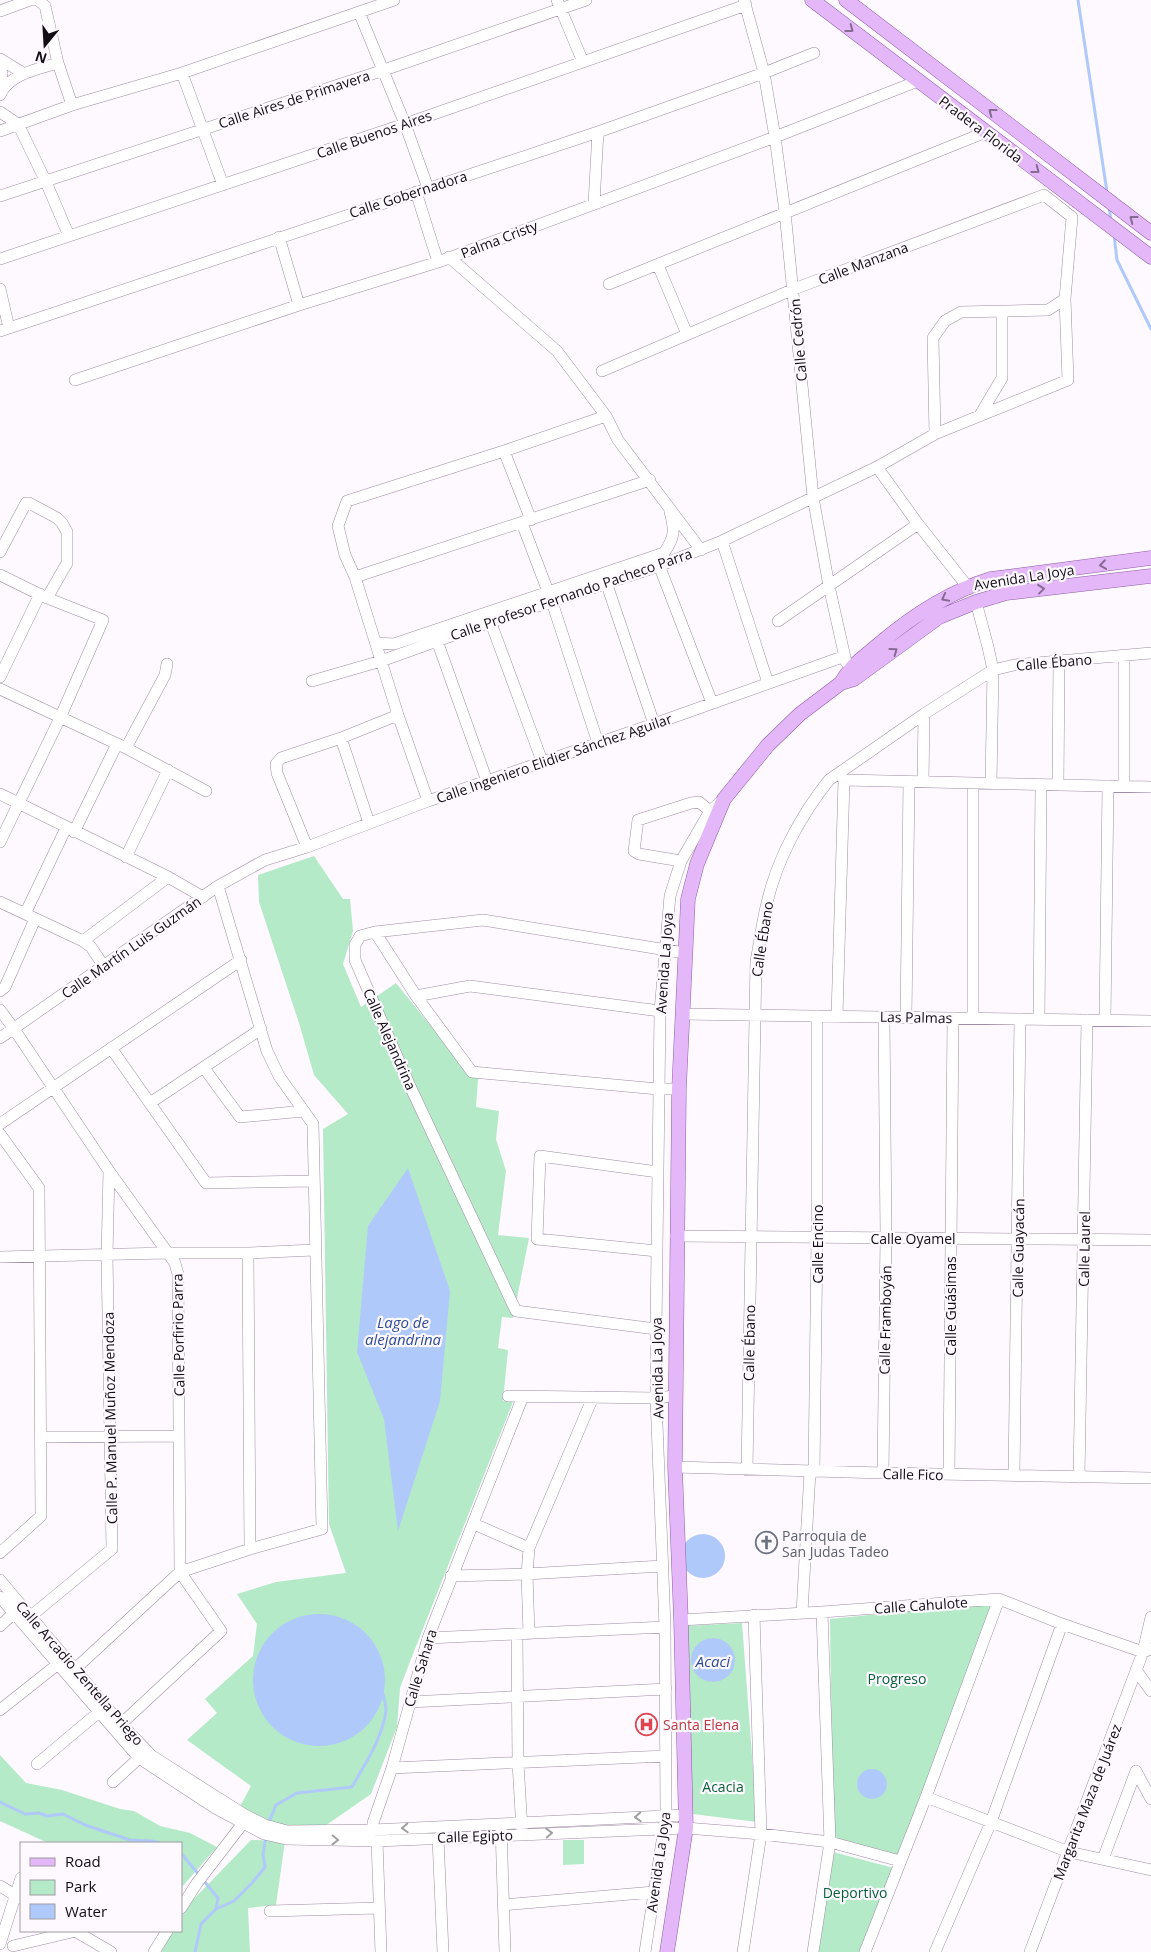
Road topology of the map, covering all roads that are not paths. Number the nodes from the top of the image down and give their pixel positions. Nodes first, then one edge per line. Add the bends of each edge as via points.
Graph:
1 (38, 0) edge
2 (392, 0) edge
3 (586, 0) edge
4 (812, 0) edge
5 (846, 0) edge
6 (745, 2) edge
7 (559, 5) edge
8 (0, 11) edge
9 (359, 12) junction
10 (814, 53) dead end
11 (0, 59) edge
12 (583, 62) junction
13 (58, 63) junction
14 (384, 70) junction
15 (23, 73) junction
16 (182, 73) junction
17 (764, 73) junction
18 (918, 81) junction
19 (1, 92) edge
20 (72, 106) junction
21 (0, 112) edge
22 (18, 124) junction
23 (406, 124) junction
24 (202, 129) junction
25 (0, 131) edge
26 (598, 132) junction
27 (986, 132) junction
28 (775, 137) junction
29 (46, 182) junction
30 (222, 185) junction
31 (428, 188) junction
32 (416, 192) junction
33 (0, 196) edge
34 (594, 203) junction
35 (785, 212) junction
36 (1151, 233) edge
37 (69, 236) junction
38 (279, 237) junction
39 (1151, 258) edge
40 (0, 259) edge
41 (444, 259) junction
42 (658, 265) junction
43 (610, 284) dead end
44 (0, 289) edge
45 (794, 289) junction
46 (1065, 299) junction
47 (299, 305) junction
48 (1002, 312) junction
49 (4, 330) edge
50 (688, 334) junction
51 (602, 371) dead end
52 (75, 380) dead end
53 (980, 415) junction
54 (606, 416) junction
55 (934, 434) junction
56 (504, 451) junction
57 (877, 467) junction
58 (650, 480) junction
59 (814, 497) junction
60 (668, 506) junction
61 (527, 521) junction
62 (918, 524) junction
63 (722, 541) junction
64 (701, 550) junction
65 (0, 552) edge
66 (1151, 558) edge
67 (657, 561) junction
68 (0, 575) edge
69 (1151, 576) edge
70 (355, 577) junction
71 (605, 579) junction
72 (828, 586) junction
73 (967, 586) junction
74 (43, 596) junction
75 (551, 597) junction
76 (976, 602) junction
77 (489, 617) junction
78 (778, 621) dead end
79 (435, 635) junction
80 (376, 643) junction
81 (1151, 653) edge
82 (1124, 656) junction
83 (381, 661) junction
84 (1058, 661) junction
85 (167, 664) dead end
86 (992, 670) junction
87 (847, 672) junction
88 (0, 677) edge
89 (312, 681) dead end
90 (768, 683) junction
91 (0, 689) edge
92 (712, 704) junction
93 (924, 714) junction
94 (398, 715) junction
95 (60, 718) junction
96 (654, 724) junction
97 (341, 738) junction
98 (598, 743) junction
99 (122, 746) junction
100 (542, 761) junction
101 (168, 770) junction
102 (841, 776) junction
103 (487, 781) junction
104 (909, 782) junction
105 (924, 782) junction
106 (973, 783) junction
107 (991, 784) junction
108 (1041, 785) junction
109 (1058, 785) junction
110 (1108, 786) junction
111 (1124, 786) junction
112 (1151, 787) edge
113 (206, 791) dead end
114 (0, 794) edge
115 (724, 799) junction
116 (428, 801) junction
117 (18, 803) junction
118 (710, 811) junction
119 (369, 823) junction
120 (70, 830) junction
121 (0, 842) edge
122 (307, 847) junction
123 (126, 857) junction
124 (265, 860) joint
125 (681, 861) junction
126 (168, 877) junction
127 (218, 886) junction
128 (203, 897) junction
129 (0, 902) edge
130 (30, 917) junction
131 (375, 932) junction
132 (83, 941) junction
133 (664, 949) junction
134 (685, 953) junction
135 (241, 960) junction
136 (103, 965) junction
137 (0, 991) edge
138 (416, 996) junction
139 (0, 1010) edge
140 (660, 1010) junction
141 (682, 1014) junction
142 (754, 1015) junction
143 (817, 1016) junction
144 (837, 1016) junction
145 (884, 1017) junction
146 (906, 1017) junction
147 (952, 1018) junction
148 (973, 1018) junction
149 (1020, 1019) junction
150 (1039, 1019) junction
151 (1087, 1020) junction
152 (1105, 1020) junction
153 (1151, 1021) edge
154 (261, 1028) junction
155 (14, 1029) junction
156 (0, 1038) edge
157 (111, 1048) junction
158 (204, 1068) junction
159 (53, 1086) junction
160 (658, 1089) junction
161 (679, 1089) junction
162 (150, 1104) junction
163 (304, 1111) junction
164 (0, 1124) edge
165 (0, 1134) edge
166 (108, 1171) junction
167 (658, 1172) junction
168 (313, 1181) junction
169 (676, 1236) junction
170 (751, 1236) junction
171 (817, 1237) junction
172 (886, 1238) junction
173 (950, 1238) junction
174 (1018, 1238) junction
175 (1084, 1239) junction
176 (1151, 1240) edge
177 (314, 1250) junction
178 (656, 1251) junction
179 (167, 1253) junction
180 (248, 1253) junction
181 (107, 1255) junction
182 (0, 1257) edge
183 (39, 1257) junction
184 (656, 1329) junction
185 (508, 1396) dead end
186 (523, 1396) junction
187 (675, 1396) junction
188 (593, 1397) junction
189 (656, 1398) junction
190 (110, 1436) junction
191 (179, 1436) junction
192 (41, 1437) junction
193 (675, 1467) junction
194 (747, 1470) junction
195 (812, 1472) junction
196 (883, 1473) junction
197 (948, 1474) junction
198 (1014, 1476) junction
199 (1079, 1477) junction
200 (1151, 1478) edge
201 (474, 1524) junction
202 (529, 1548) junction
203 (250, 1549) junction
204 (0, 1553) edge
205 (662, 1566) junction
206 (180, 1572) junction
207 (527, 1574) junction
208 (451, 1576) junction
209 (0, 1580) edge
210 (0, 1597) edge
211 (999, 1599) junction
212 (802, 1612) junction
213 (822, 1612) junction
214 (14, 1614) junction
215 (754, 1615) junction
216 (1151, 1617) edge
217 (27, 1620) junction
218 (682, 1620) junction
219 (1062, 1624) junction
220 (0, 1626) edge
221 (665, 1627) junction
222 (529, 1634) junction
223 (517, 1635) junction
224 (428, 1638) junction
225 (1147, 1650) edge
226 (58, 1664) junction
227 (75, 1669) junction
228 (1136, 1670) junction
229 (666, 1689) junction
230 (1151, 1691) edge
231 (518, 1696) junction
232 (410, 1702) junction
233 (0, 1710) edge
234 (99, 1712) junction
235 (121, 1724) junction
236 (666, 1756) junction
237 (139, 1758) junction
238 (518, 1763) junction
239 (37, 1764) dead end
240 (392, 1768) junction
241 (113, 1782) dead end
242 (926, 1797) junction
243 (1151, 1799) edge
244 (666, 1815) junction
245 (246, 1821) junction
246 (686, 1821) junction
247 (991, 1822) junction
248 (522, 1828) junction
249 (665, 1828) junction
250 (501, 1829) junction
251 (264, 1830) joint
252 (761, 1834) junction
253 (375, 1835) junction
254 (438, 1838) junction
255 (830, 1842) junction
256 (1068, 1852) junction
257 (1103, 1859) junction
258 (900, 1861) junction
259 (1151, 1870) edge
260 (20, 1884) edge
261 (0, 1886) edge
262 (654, 1892) junction
263 (18, 1897) edge
264 (503, 1905) junction
265 (182, 1906) edge
266 (379, 1908) junction
267 (270, 1911) dead end
268 (81, 1932) edge
269 (166, 1932) edge
270 (0, 1944) edge
271 (14, 1946) dead end
272 (111, 1952) edge
273 (154, 1952) edge
274 (381, 1952) edge
275 (443, 1952) edge
276 (504, 1952) edge
277 (645, 1952) edge
278 (667, 1952) edge
279 (743, 1952) edge
280 (813, 1952) edge
281 (865, 1952) edge
282 (935, 1952) edge
283 (1030, 1952) edge

1 - 8 street
1 - 13 street via 45,6
2 - 9 street
3 - 7 street, Calle Aires de Primavera
4 -> 18 main road, Pradera Florida
36 -> 5 main road, Pradera Florida
6 - 12 street, Calle Buenos Aires
6 - 17 street, Calle Cedrón
7 - 12 street
7 - 14 street, Calle Aires de Primavera
9 - 14 street
9 - 16 street
10 - 17 street, Calle Gobernadora
11 - 15 street
11 - 19 street
12 - 23 street, Calle Buenos Aires
13 - 15 street
13 - 20 street
14 - 23 street
14 - 24 street, Calle Aires de Primavera
15 - 19 street
16 - 20 street
16 - 24 street
17 - 26 street, Calle Gobernadora
17 - 28 street, Calle Cedrón
18 - 27 main road, Pradera Florida
18 - 28 street, Palma Cristy
20 - 22 street
21 - 22 street
22 - 25 street
22 - 29 street
23 - 30 street, Calle Buenos Aires
23 - 31 street
24 - 29 street, Calle Aires de Primavera
24 - 30 street
26 - 31 street, Calle Gobernadora
26 - 34 street
27 - 35 street
27 -> 39 main road, Pradera Florida
28 - 34 street, Palma Cristy
28 - 35 street, Calle Cedrón
29 - 33 street, Calle Aires de Primavera
29 - 37 street
30 - 37 street, Calle Buenos Aires
31 - 32 street, Calle Gobernadora
32 - 38 street, Calle Gobernadora
32 - 41 street
34 - 41 street, Palma Cristy
35 - 42 street
35 - 45 street, Calle Cedrón
37 - 40 street, Calle Buenos Aires
38 - 47 street
38 - 49 street, Calle Gobernadora
41 - 47 street, Palma Cristy
41 - 54 street via 558,351
42 - 43 street
42 - 50 street
44 - 49 street
45 - 46 street, Calle Manzana via 1044,195 1072,217
45 - 50 street, Calle Manzana
45 - 59 street, Calle Cedrón
46 - 48 street via 1048,310
46 - 53 street, Calle Profesor Fernando Pacheco Parra via 1068,380
47 - 52 street, Palma Cristy
48 - 53 street via 1002,378
48 - 55 street via 961,312 945,321 933,338
50 - 51 street, Calle Manzana
53 - 55 street, Calle Profesor Fernando Pacheco Parra
54 - 56 street
54 - 58 street via 618,440
55 - 57 street, Calle Profesor Fernando Pacheco Parra
56 - 61 street
56 - 70 street via 346,501 338,526 345,555
57 - 59 street, Calle Profesor Fernando Pacheco Parra
57 - 62 street
58 - 60 street
58 - 61 street
59 - 63 street, Calle Profesor Fernando Pacheco Parra
59 - 72 street, Calle Cedrón
60 - 64 street
60 - 67 street via 674,529 670,544
61 - 70 street
61 - 75 street
62 - 72 street
62 - 73 street
63 - 64 street, Calle Profesor Fernando Pacheco Parra
63 - 90 street
64 - 67 street, Calle Profesor Fernando Pacheco Parra
65 - 74 street via 24,505 30,503 62,522 67,532 66,563
66 -> 73 main road, Avenida La Joya via 991,579
67 - 71 street, Calle Profesor Fernando Pacheco Parra
67 - 92 street
68 - 74 street
76 -> 69 main road, Avenida La Joya via 1006,593
70 - 80 street
71 - 75 street, Calle Profesor Fernando Pacheco Parra
71 - 96 street
72 - 78 street
72 - 87 street, Calle Cedrón
73 -> 87 main road, Avenida La Joya via 908,620
74 - 88 street
74 - 95 street via 103,620
75 - 77 street, Calle Profesor Fernando Pacheco Parra
75 - 98 street
76 - 86 street
87 -> 76 main road, Avenida La Joya via 939,617
77 - 79 street, Calle Profesor Fernando Pacheco Parra
77 - 100 street
79 - 80 street via 394,644
79 - 83 street, Calle Profesor Fernando Pacheco Parra
79 - 103 street
80 - 83 street
81 - 82 street, Calle Ébano
82 - 84 street, Calle Ébano
82 - 111 street
83 - 89 street, Calle Profesor Fernando Pacheco Parra
83 - 94 street
84 - 86 street, Calle Ébano
84 - 109 street
85 - 99 street via 165,675
86 - 93 street, Calle Ébano
86 - 107 street
87 - 90 street, Calle Ingeniero Elidier Sánchez Aguilar
87 - 115 main road, Avenida La Joya via 768,745
90 - 92 street, Calle Ingeniero Elidier Sánchez Aguilar
91 - 95 street
92 - 96 street, Calle Ingeniero Elidier Sánchez Aguilar
93 - 102 street, Calle Ébano
93 - 105 street
94 - 97 street
94 - 116 street
95 - 99 street
95 - 117 street
96 - 98 street, Calle Ingeniero Elidier Sánchez Aguilar
97 - 119 street
97 - 122 street via 280,758 276,764
98 - 100 street, Calle Ingeniero Elidier Sánchez Aguilar
99 - 101 street
99 - 120 street
100 - 103 street, Calle Ingeniero Elidier Sánchez Aguilar
101 - 113 street
101 - 123 street
102 - 104 street
102 - 142 street, Calle Ébano via 829,780 817,795 784,853 767,902 756,960
102 - 144 street
103 - 116 street, Calle Ingeniero Elidier Sánchez Aguilar
104 - 105 street
104 - 146 street
105 - 106 street
106 - 107 street
106 - 148 street
107 - 108 street
108 - 109 street
108 - 150 street
109 - 110 street
110 - 111 street
110 - 152 street
111 - 112 street
114 - 117 street
115 - 118 street, Avenida La Joya
115 - 134 main road, Avenida La Joya via 697,864 688,898
116 - 119 street, Calle Ingeniero Elidier Sánchez Aguilar
117 - 120 street
117 - 121 street
118 - 125 street, Avenida La Joya
118 - 125 street via 699,802 638,820 634,851
119 - 122 street, Calle Ingeniero Elidier Sánchez Aguilar
120 - 123 street
120 - 130 street
122 - 124 street, Calle Ingeniero Elidier Sánchez Aguilar
123 - 126 street
124 - 127 street, Calle Martín Luis Guzmán
125 - 133 street, Avenida La Joya via 670,896
126 - 128 street
126 - 132 street
127 - 128 street, Calle Martín Luis Guzmán
127 - 135 street
128 - 136 street, Calle Martín Luis Guzmán
129 - 130 street
130 - 132 street
130 - 137 street via 5,987
131 - 133 street, Calle Alejandrina via 483,920
131 - 138 street
131 - 184 street, Calle Alejandrina via 360,936 355,945 355,960 409,1084 516,1311
132 - 136 street
133 - 134 street, Calle Alejandrina
133 - 140 street, Avenida La Joya
134 - 141 main road, Avenida La Joya
135 - 154 street
135 - 157 street
136 - 155 street, Calle Martín Luis Guzmán
138 - 140 street via 470,986
138 - 160 street via 472,1072
139 - 155 street, Calle Porfirio Parra
140 - 160 street, Avenida La Joya
141 - 142 street, Las Palmas
141 - 161 main road, Avenida La Joya
142 - 143 street, Las Palmas
142 - 170 street, Calle Ébano
143 - 144 street, Las Palmas
143 - 171 street, Calle Encino
144 - 145 street, Las Palmas
145 - 146 street, Las Palmas
145 - 172 street, Calle Framboyán
146 - 147 street, Las Palmas
147 - 148 street, Las Palmas
147 - 173 street, Calle Guásimas
148 - 149 street, Las Palmas
149 - 150 street, Las Palmas
149 - 174 street, Calle Guayacán
150 - 151 street, Las Palmas
151 - 152 street, Las Palmas
151 - 175 street, Calle Laurel
152 - 153 street, Las Palmas
154 - 158 street
154 - 163 street via 279,1076
155 - 156 street, Calle Martín Luis Guzmán
155 - 159 street, Calle Porfirio Parra
157 - 159 street
157 - 162 street
158 - 162 street
158 - 163 street via 240,1116
159 - 164 street
159 - 166 street, Calle Porfirio Parra
160 - 161 street
160 - 167 street, Avenida La Joya
161 - 169 main road, Avenida La Joya
162 - 168 street via 206,1183
163 - 168 street via 313,1124
165 - 183 street via 39,1188
166 - 179 street, Calle Porfirio Parra
166 - 181 street, Calle P. Manuel Muñoz Mendoza
167 - 178 street, Avenida La Joya
167 - 178 street via 540,1156 536,1239
168 - 177 street
169 - 170 street, Calle Oyamel
169 - 187 main road, Avenida La Joya
170 - 171 street, Calle Oyamel
170 - 194 street, Calle Ébano
171 - 172 street, Calle Oyamel
171 - 195 street, Calle Encino
172 - 173 street, Calle Oyamel
172 - 196 street, Calle Framboyán
173 - 174 street, Calle Oyamel
173 - 197 street, Calle Guásimas
174 - 175 street, Calle Oyamel
174 - 198 street, Calle Guayacán
175 - 176 street, Calle Oyamel
175 - 199 street, Calle Laurel
177 - 180 street
177 - 203 street via 322,1529
178 - 184 street, Avenida La Joya
179 - 180 street
179 - 181 street
179 - 191 street, Calle Porfirio Parra via 178,1274
180 - 203 street
181 - 183 street
181 - 190 street, Calle P. Manuel Muñoz Mendoza
182 - 183 street
183 - 192 street
184 - 189 street, Avenida La Joya
185 - 186 street
186 - 188 street
186 - 201 street, Calle Sahara
187 - 189 street
187 - 193 main road, Avenida La Joya
188 - 189 street
188 - 202 street
189 - 205 street, Avenida La Joya
190 - 191 street
190 - 192 street
190 - 217 street, Calle P. Manuel Muñoz Mendoza via 112,1549
191 - 206 street, Calle Porfirio Parra
192 - 204 street via 41,1516
193 - 194 street, Calle Fico
193 - 218 main road, Avenida La Joya
194 - 195 street, Calle Fico
195 - 196 street, Calle Fico
195 - 212 street, Calle Encino
196 - 197 street, Calle Fico
197 - 198 street, Calle Fico
198 - 199 street, Calle Fico
199 - 200 street, Calle Fico
201 - 202 street
201 - 208 street, Calle Sahara
202 - 207 street
203 - 206 street
205 - 207 street
205 - 221 street, Avenida La Joya
206 - 227 street
206 - 235 street via 220,1631
207 - 208 street
207 - 222 street
208 - 224 street, Calle Sahara
209 - 217 street, Calle Arcadio Zentella Priego
210 - 214 street, Calle Arcadio Zentella Priego
211 - 213 street, Calle Cahulote
211 - 219 street, Calle Cahulote
211 - 242 street
212 - 213 street, Calle Cahulote
212 - 215 street, Calle Cahulote
213 - 255 street
214 - 217 street, Calle Arcadio Zentella Priego
214 - 220 street
215 - 218 street, Calle Cahulote
215 - 252 street
216 - 225 street, Margarita Maza de Juárez
217 - 226 street, Calle Arcadio Zentella Priego
217 - 227 street, Calle Arcadio Zentella Priego
218 - 246 main road, Avenida La Joya
219 - 225 street, Calle Cahulote
219 - 247 street
221 - 222 street
221 - 229 street, Avenida La Joya
222 - 223 street
223 - 224 street
223 - 231 street
224 - 232 street, Calle Sahara
225 - 228 street, Margarita Maza de Juárez
226 - 233 street
226 - 234 street, Calle Arcadio Zentella Priego
227 - 235 street, Calle Arcadio Zentella Priego
228 - 230 street
228 - 256 street, Margarita Maza de Juárez
229 - 231 street
229 - 236 street, Avenida La Joya
231 - 232 street
231 - 238 street
232 - 240 street, Calle Sahara
234 - 237 street, Calle Arcadio Zentella Priego
234 - 239 street
235 - 245 street, Calle Arcadio Zentella Priego via 152,1756
236 - 238 street
236 - 244 street, Avenida La Joya
237 - 241 street
237 - 245 street, Calle Arcadio Zentella Priego
238 - 240 street
238 - 248 street
240 - 253 street, Calle Sahara via 373,1823
242 - 247 street
242 - 258 street
243 - 257 street via 1136,1771
244 - 246 street, Calle Egipto
244 -> 248 street, Calle Egipto
244 - 249 street, Avenida La Joya
245 - 251 street, Calle Arcadio Zentella Priego
245 - 265 street
246 - 249 street, Calle Egipto
246 - 252 street
246 - 278 main road, Avenida La Joya
247 - 256 street
247 - 282 street
248 -> 249 street, Calle Egipto
248 - 250 street, Calle Egipto
249 - 262 street, Avenida La Joya
250 -> 253 street, Calle Egipto
250 - 254 street, Calle Egipto
250 - 264 street
251 - 253 street, Calle Egipto via 286,1835
252 - 255 street
252 - 279 street
253 - 254 street, Calle Egipto
253 - 266 street, Calle Sahara
254 - 275 street
255 - 258 street
255 - 280 street
256 - 257 street
256 - 283 street, Margarita Maza de Juárez
257 - 259 street
258 - 281 street
260 - 263 street
261 - 263 street
262 - 264 street
262 - 277 street, Avenida La Joya
263 - 270 street
264 - 276 street
266 - 267 street
266 - 274 street, Calle Sahara
268 - 271 street
268 - 272 street
269 - 273 street

